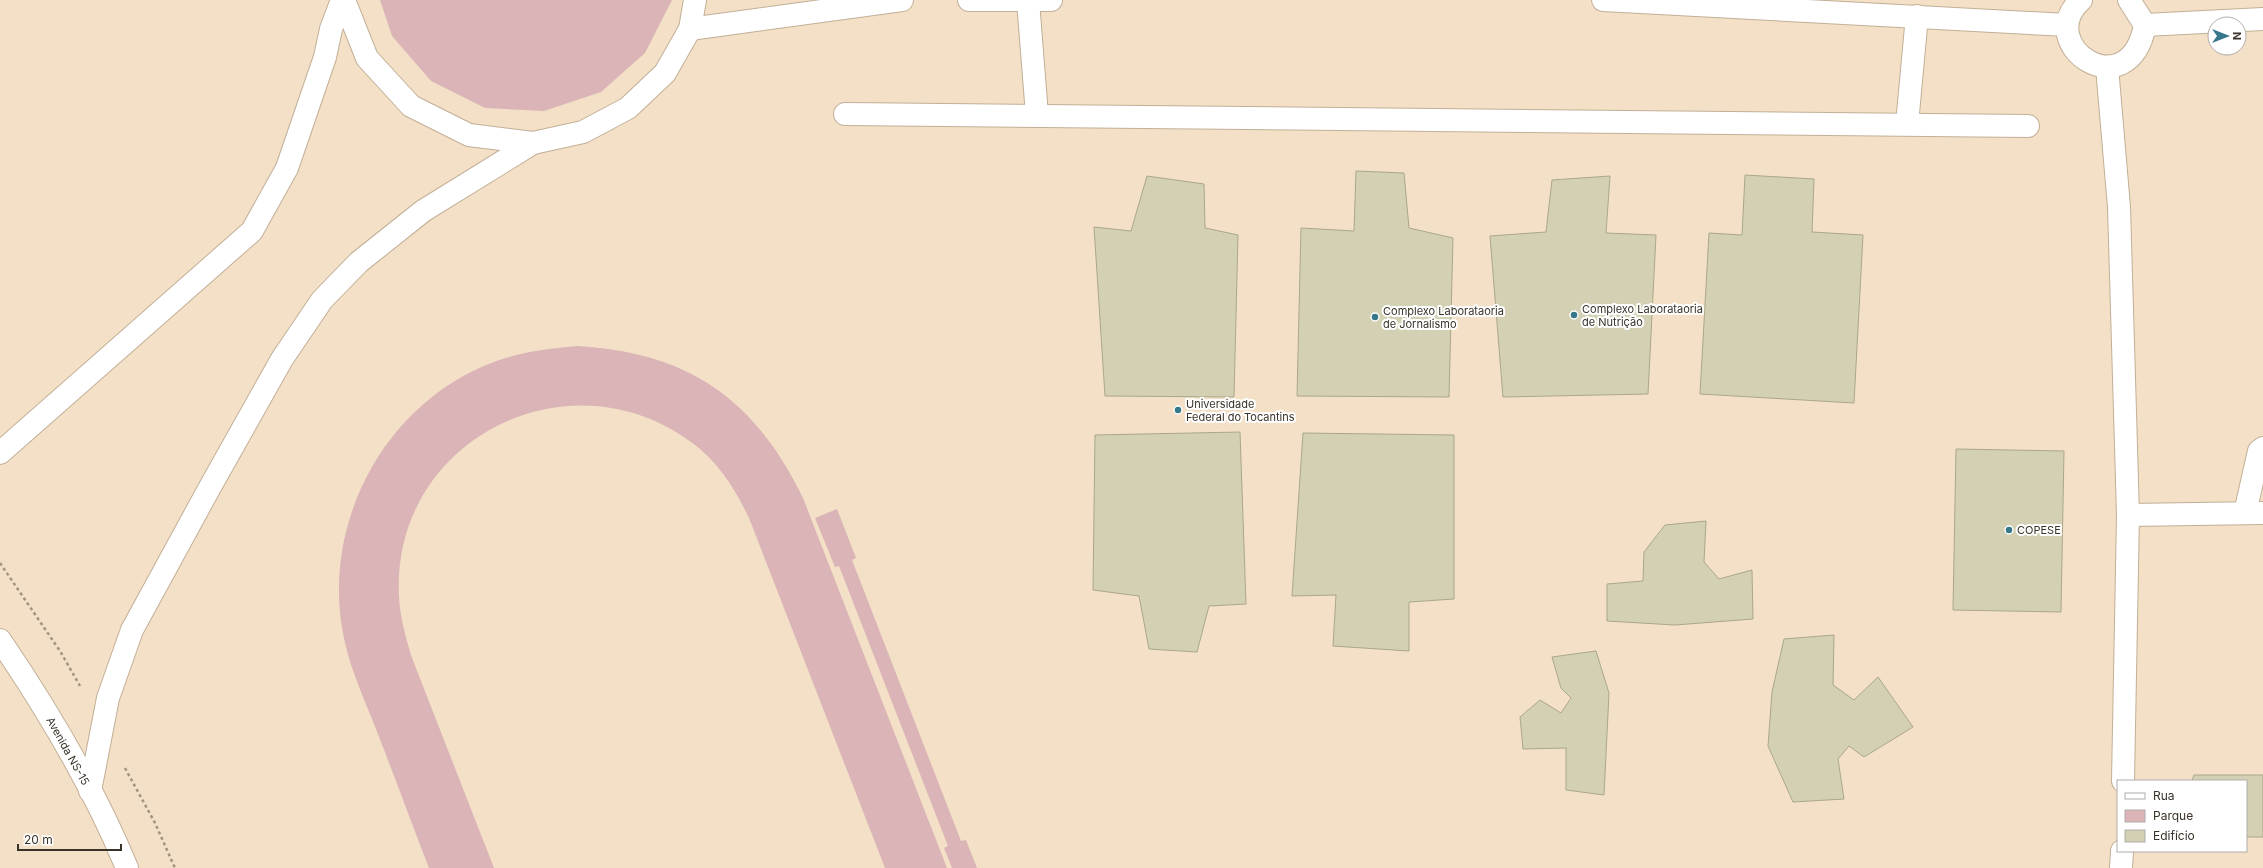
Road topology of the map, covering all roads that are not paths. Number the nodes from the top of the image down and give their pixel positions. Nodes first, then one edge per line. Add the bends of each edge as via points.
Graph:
1 (343, 0) edge
2 (695, 0) edge
3 (902, 0) edge
4 (969, 0) edge
5 (1051, 0) edge
6 (1602, 0) edge
7 (2081, 0) edge
8 (2129, 0) edge
9 (1028, 1) junction
10 (1917, 16) junction
11 (2263, 19) edge
12 (2067, 25) junction
13 (2145, 25) junction
14 (690, 28) junction
15 (2107, 68) junction
16 (845, 114) dead end
17 (1037, 115) junction
18 (1907, 124) junction
19 (2028, 126) dead end
20 (533, 142) junction
21 (2263, 448) edge
22 (0, 453) edge
23 (2254, 513) edge
24 (2128, 515) junction
25 (0, 640) edge
26 (2123, 780) edge
27 (90, 791) junction
28 (2122, 852) edge
29 (127, 868) edge
30 (2121, 868) edge

1 - 20 street via 367,58 411,106 469,135
1 - 22 street via 287,168 252,231
2 - 14 street
3 - 14 street
4 - 9 street
5 - 9 street
6 - 10 street
7 - 12 street via 2075,5
8 - 13 street
9 - 17 street
10 - 12 street
10 - 18 street
11 - 13 street
12 - 15 street via 2074,50 2093,65
13 - 15 street via 2143,37 2129,59
14 - 20 street via 665,73 628,108 583,132
15 - 24 street via 2119,207
16 - 17 street
17 - 18 street
18 - 19 street
20 - 27 street via 423,211 359,262 322,300 279,366 132,630 108,698
21 - 23 street via 2259,451
23 - 24 street
24 - 26 street
25 - 27 street, Avenida NS-15 via 52,720
27 - 29 street, Avenida NS-15
28 - 30 street

